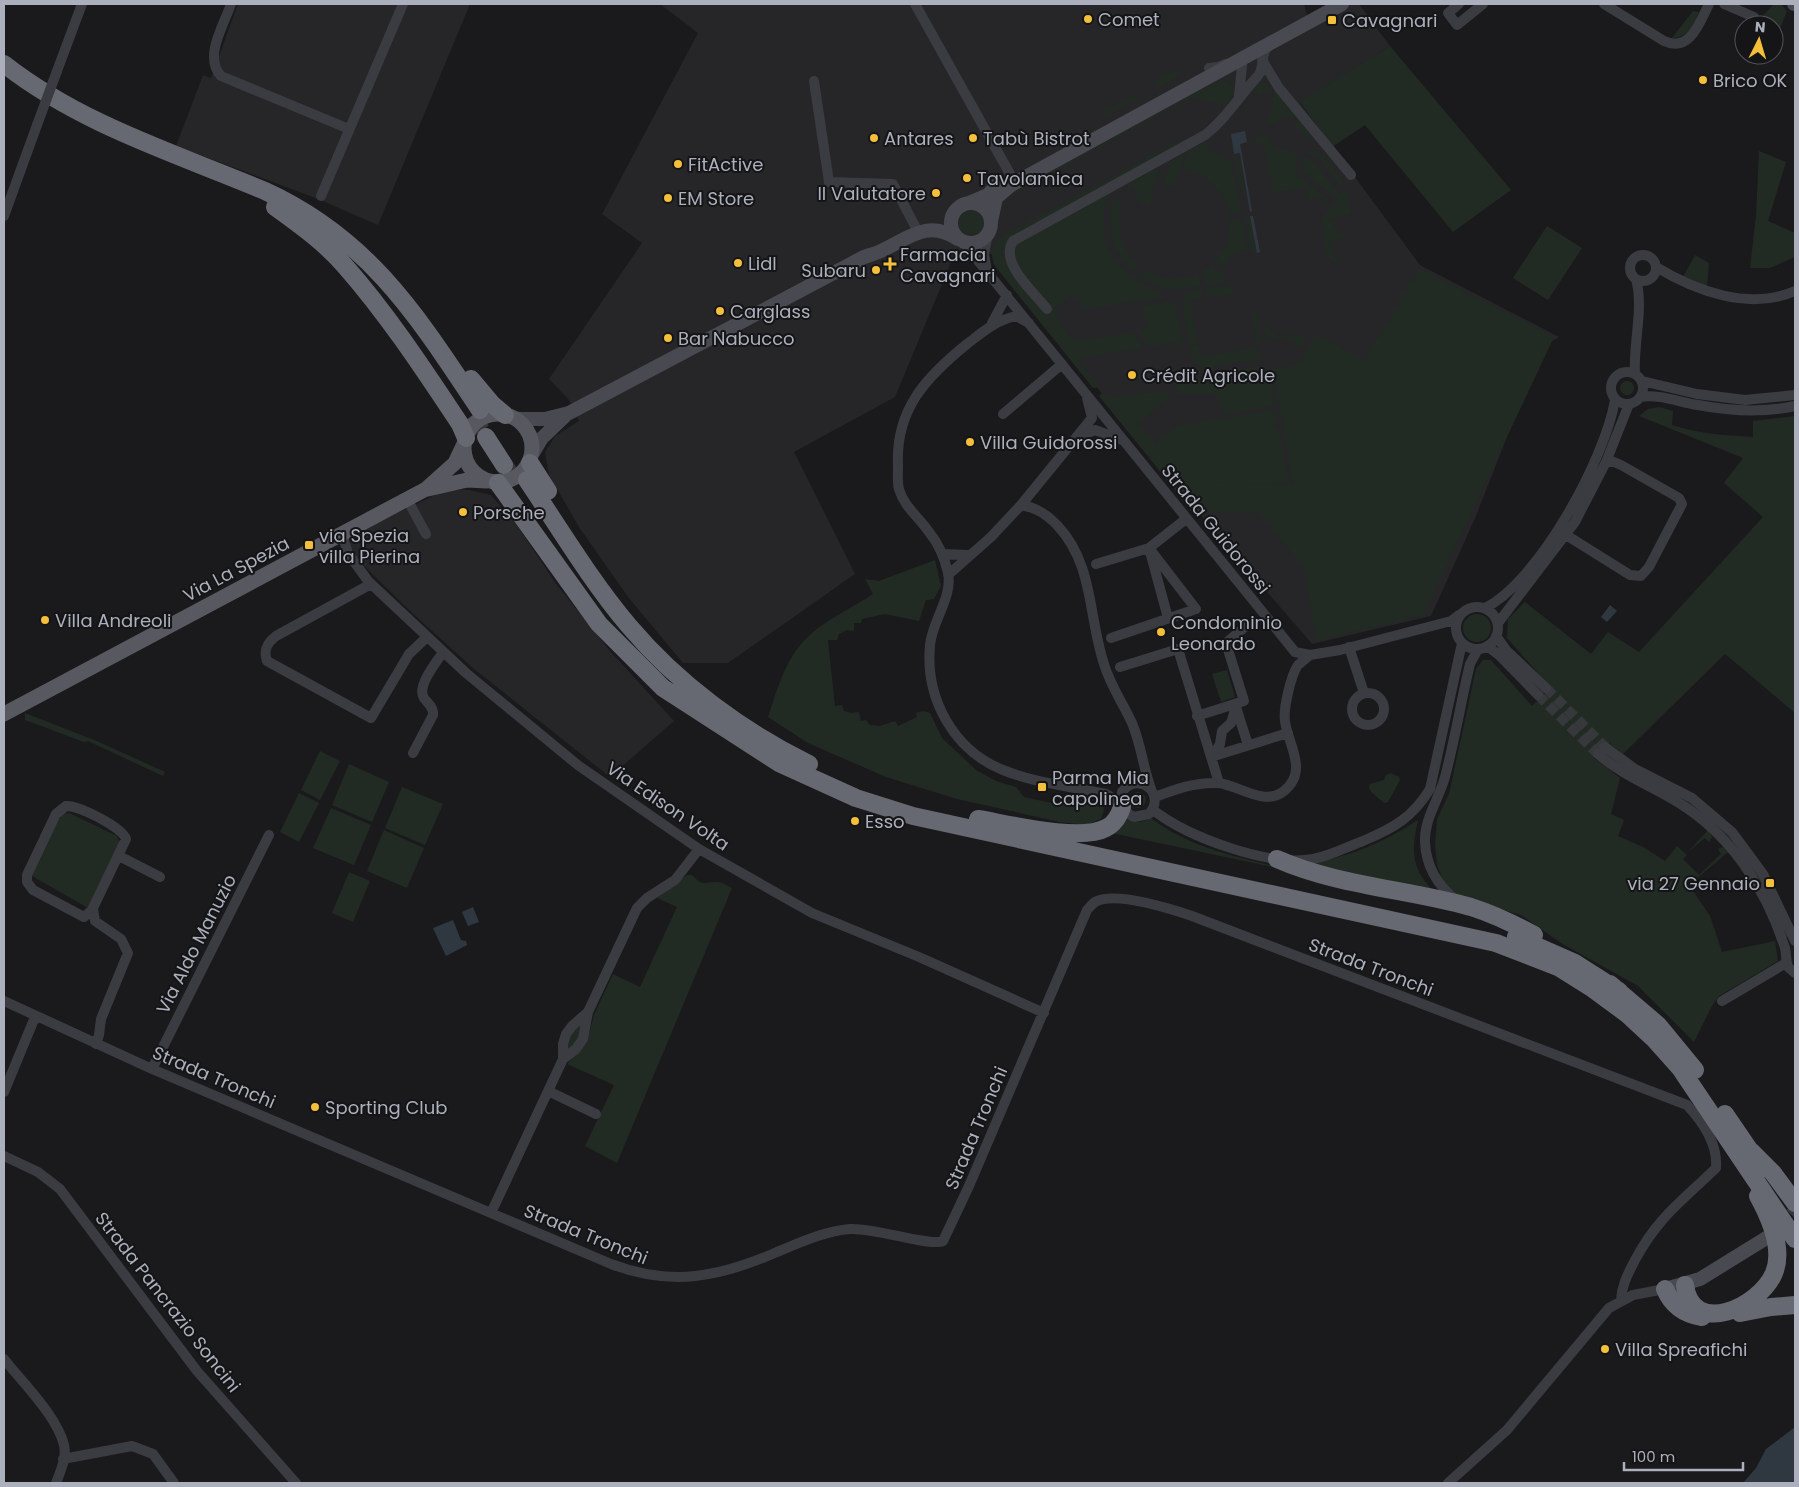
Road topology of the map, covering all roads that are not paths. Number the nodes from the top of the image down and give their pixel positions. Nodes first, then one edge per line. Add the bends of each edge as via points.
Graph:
1 (82, 4) edge
2 (231, 4) edge
3 (403, 4) edge
4 (915, 4) edge
5 (1328, 4) edge
6 (1342, 4) edge
7 (1459, 4) edge
8 (1484, 4) edge
9 (1604, 4) edge
10 (1709, 4) edge
11 (1724, 4) edge
12 (1749, 15) edge
13 (1268, 41) junction
14 (4, 64) edge
15 (1213, 70) junction
16 (1248, 72) junction
17 (4, 77) edge
18 (814, 81) dead end
19 (1278, 87) junction
20 (349, 129) junction
21 (1091, 134) junction
22 (1351, 175) dead end
23 (1012, 179) junction
24 (321, 196) dead end
25 (278, 202) junction
26 (963, 205) junction
27 (4, 216) edge
28 (915, 226) junction
29 (990, 227) junction
30 (960, 240) junction
31 (862, 258) junction
32 (1656, 267) junction
33 (987, 271) junction
34 (1641, 279) junction
35 (1795, 291) edge
36 (1006, 295) junction
37 (1047, 309) dead end
38 (992, 323) junction
39 (1029, 323) junction
40 (1634, 349) junction
41 (1062, 364) junction
42 (1624, 372) junction
43 (1638, 378) junction
44 (1085, 393) junction
45 (1795, 395) edge
46 (1640, 397) junction
47 (1616, 400) junction
48 (1629, 404) junction
49 (1795, 406) edge
50 (569, 412) junction
51 (476, 413) tunnel mouth
52 (1003, 414) dead end
53 (510, 417) junction
54 (490, 434) tunnel mouth
55 (1079, 437) junction
56 (465, 441) junction
57 (1123, 441) junction
58 (531, 458) junction
59 (508, 462) tunnel mouth
60 (1606, 462) junction
61 (493, 482) junction
62 (426, 489) junction
63 (1032, 492) junction
64 (407, 499) junction
65 (1021, 506) junction
66 (1038, 508) junction
67 (1186, 518) junction
68 (342, 534) junction
69 (426, 534) dead end
70 (1566, 535) junction
71 (1149, 548) junction
72 (942, 554) junction
73 (969, 555) junction
74 (1096, 564) dead end
75 (948, 574) junction
76 (371, 584) junction
77 (1485, 608) junction
78 (1459, 615) junction
79 (1168, 618) junction
80 (1498, 622) junction
81 (1246, 626) dead end
82 (1431, 626) junction
83 (1456, 632) junction
84 (1496, 636) junction
85 (427, 637) junction
86 (1111, 638) dead end
87 (1462, 643) junction
88 (1349, 647) junction
89 (1482, 648) junction
90 (443, 652) junction
91 (1310, 655) junction
92 (1120, 668) dead end
93 (697, 692) junction
94 (1364, 693) dead end
95 (1236, 705) junction
96 (4, 714) edge
97 (1197, 716) junction
98 (716, 723) junction
99 (1288, 733) junction
100 (1248, 745) junction
101 (413, 753) dead end
102 (1143, 754) junction
103 (1212, 756) junction
104 (1219, 783) junction
105 (1153, 793) junction
106 (1125, 797) junction
107 (1153, 810) junction
108 (978, 819) junction
109 (270, 835) dead end
110 (699, 849) junction
111 (119, 856) junction
112 (1277, 859) junction
113 (160, 877) dead end
114 (1470, 907) junction
115 (93, 909) junction
116 (79, 916) junction
117 (103, 928) junction
118 (1795, 941) edge
119 (1795, 948) edge
120 (1787, 960) junction
121 (1795, 973) edge
122 (1619, 991) junction
123 (1722, 1000) dead end
124 (4, 1001) edge
125 (588, 1012) junction
126 (1044, 1013) junction
127 (34, 1017) junction
128 (96, 1044) junction
129 (562, 1059) junction
130 (152, 1069) junction
131 (548, 1091) junction
132 (4, 1092) edge
133 (596, 1114) dead end
134 (1732, 1145) junction
135 (1750, 1150) junction
136 (4, 1156) edge
137 (1795, 1203) edge
138 (491, 1213) junction
139 (1795, 1220) edge
140 (1768, 1237) tunnel mouth
141 (1795, 1238) edge
142 (1685, 1285) junction
143 (1665, 1290) junction
144 (1621, 1300) junction
145 (1795, 1305) edge
146 (4, 1359) edge
147 (63, 1459) junction
148 (56, 1483) edge
149 (174, 1483) edge
150 (296, 1483) edge
151 (1448, 1483) edge

1 - 27 street, bridge
2 - 20 street via 213,58 221,76
3 - 20 street
4 - 23 street
5 - 13 main road, Via La Spezia
6 - 13 main road, Via La Spezia
7 - 8 street via 1448,13 1457,25
9 - 10 street via 1664,41 1677,44 1694,35
11 - 12 street
13 - 15 main road, Via La Spezia
13 - 16 main road, Via La Spezia
14 - 25 highway via 36,88 88,118
15 - 16 main road, Via La Spezia
15 - 21 main road, Via La Spezia
15 - 21 main road, Via La Spezia via 1147,101
16 - 19 street
16 - 19 street
16 - 37 street via 1220,122 1197,141 1013,241 1009,252 1011,263
17 - 25 highway via 91,131
18 - 28 street via 829,182 893,184
19 - 22 street
20 - 24 street
21 - 23 main road, Via La Spezia
23 - 26 main road, Via La Spezia via 988,195
23 - 29 main road, Via La Spezia via 996,198
25 - 51 highway via 334,244 373,279
25 - 53 highway via 304,207 338,228 398,277 418,300 475,384
25 - 56 highway via 344,265 393,325 460,424
26 - 28 main road, Via La Spezia via 938,220
26 - 29 main road via 982,206 988,213
26 - 30 main road via 952,215 950,224
28 - 31 main road, Via La Spezia via 877,246
29 - 30 main road via 978,242
29 - 33 street via 984,254
30 - 31 main road, Via La Spezia via 942,230 927,230
30 - 33 street, Strada Guidorossi
31 - 50 main road, Via La Spezia
32 - 34 street via 1652,277
32 - 34 street via 1646,256 1635,258 1630,268
32 - 35 street via 1694,287 1728,297 1748,300 1783,296
33 - 36 street, Strada Guidorossi
34 - 40 street
36 - 38 street
36 - 39 street, Strada Guidorossi
38 - 39 street via 1016,316
38 - 72 street via 940,366 910,404 901,429 897,452 898,487 905,503 930,532
39 - 41 street, Strada Guidorossi
40 - 42 street
40 - 43 street
41 - 44 street, Strada Guidorossi
41 - 52 street
42 - 43 street
42 - 47 street via 1615,376 1610,386
43 - 45 street via 1697,394 1745,400
43 - 46 street via 1642,392
44 - 55 street via 1092,418
44 - 57 street, Strada Guidorossi
46 - 48 street
46 - 49 street via 1655,395 1690,404 1739,410
47 - 48 street
47 - 77 street via 1612,423 1586,482 1555,533 1505,595
48 - 60 street
50 - 53 main road, Via La Spezia via 545,419
50 - 58 main road, Via La Spezia via 542,438
53 - 56 main road, Via La Spezia via 483,417 474,424
53 - 58 main road via 530,433
54 - 59 highway
55 - 57 street via 1095,430
55 - 63 street
56 - 61 main road via 464,454 472,471
56 - 62 main road, Via La Spezia via 455,463
57 - 67 street, Strada Guidorossi
58 - 61 main road, Via La Spezia via 517,478
58 - 93 highway via 573,531 623,602
60 - 70 street
60 - 70 street via 1614,462 1679,498 1682,504 1649,567 1642,576 1630,575
61 - 62 main road, Via La Spezia via 467,480
61 - 98 highway via 599,624 663,688
62 - 64 main road, Via La Spezia
63 - 65 street
63 - 66 street
64 - 68 main road, Via La Spezia
64 - 69 street
65 - 66 street
65 - 73 street
66 - 102 street via 1065,534 1078,555 1105,668
67 - 71 street
67 - 91 street, Strada Guidorossi via 1287,644 1295,652
68 - 76 street, Via Edison Volta via 348,553
68 - 96 main road, Via La Spezia
70 - 80 street
71 - 74 street
71 - 79 street
71 - 79 street via 1196,609
72 - 73 street
72 - 75 street
73 - 75 street
75 - 106 street via 947,590 932,632 929,657 937,705 949,726 976,755 1004,770
76 - 85 street, Via Edison Volta
76 - 85 street via 276,636 265,649 267,661 371,718 409,654
77 - 78 street via 1471,607
77 - 80 street
78 - 82 street
78 - 83 street
79 - 86 street
80 - 84 street
81 - 95 street via 1226,643 1244,701
82 - 83 street
82 - 88 street
83 - 87 street
84 - 89 street
84 - 89 street via 1542,692 1498,655
85 - 90 street, Via Edison Volta
87 - 89 street
87 - 112 street via 1435,772 1419,807 1390,828 1334,852 1312,859
88 - 91 street
88 - 94 street
89 - 114 street via 1470,664 1446,774 1429,818 1425,839 1429,863 1438,881 1453,897
90 - 101 street via 422,686 423,697 431,706 433,715
90 - 110 street, Via Edison Volta via 579,766
91 - 99 street via 1295,670 1285,707
92 - 97 street via 1178,649
93 - 98 highway via 658,658 623,619 523,483 587,587 625,637
93 - 108 highway via 760,737 829,774 894,798
95 - 97 street
95 - 100 street
95 - 103 street via 1231,723 1222,731 1220,744
97 - 103 street
98 - 134 highway via 800,773 856,798 912,816 1496,943 1527,954 1593,989 1655,1040 1680,1068
99 - 100 street
99 - 104 street via 1296,770 1283,792 1273,797 1261,797
100 - 103 street
102 - 105 street via 1145,773
102 - 106 street
103 - 104 street
104 - 105 street
105 - 106 street via 1144,784
105 - 107 street
106 - 107 street via 1129,815 1139,818
106 - 108 highway via 1111,825 1098,832 1070,833
107 - 112 street via 1171,824 1196,836
108 - 122 highway via 1495,930 1560,955
109 - 130 street, Via Aldo Manuzio
110 - 125 street via 675,880 646,898 637,908
110 - 126 street, Via Edison Volta via 812,913
111 - 113 street
111 - 115 street
111 - 116 street via 126,841 121,829 73,806 58,811 26,882 32,889
112 - 114 highway via 1323,875
114 - 122 highway via 1578,957 1592,965
115 - 116 street via 88,915
115 - 117 street via 94,920
116 - 117 street via 95,927
117 - 128 street via 121,939 128,953 102,1017
118 - 120 street via 1763,874 1732,832 1701,804 1602,750 1626,776 1690,810 1722,837 1754,880 1783,941
119 - 120 street
120 - 121 street via 1790,970
120 - 123 street
122 - 135 highway via 1658,1025 1681,1051
124 - 127 street, Strada Tronchi
125 - 129 street via 568,1031
125 - 129 street via 583,1039
126 - 138 street, Strada Tronchi via 946,1237 939,1243 883,1231 849,1229 788,1247 730,1270 651,1277 611,1264
126 - 144 street, Strada Tronchi via 1086,910 1094,902 1104,899 1132,900 1192,916 1688,1105 1700,1119 1715,1149 1716,1168 1672,1207 1649,1235 1623,1283
127 - 128 street, Strada Tronchi
127 - 132 street
128 - 130 street, Strada Tronchi
129 - 131 street
130 - 138 street, Strada Tronchi
131 - 133 street
131 - 138 street
134 - 141 highway
134 - 142 highway via 1764,1206 1777,1243 1775,1273 1755,1299 1736,1310 1713,1313 1698,1310 1686,1296
135 - 137 highway via 1773,1173
135 - 139 highway
136 - 150 street, Strada Pancrazio Soncini via 38,1172 60,1189 196,1371
140 - 142 main road
142 - 143 main road
143 - 144 street
143 - 145 highway via 1669,1299 1683,1311 1714,1318
144 - 151 street via 1610,1308 1507,1430
146 - 147 street via 57,1427 64,1447
147 - 148 street
147 - 149 street via 132,1446 154,1454

